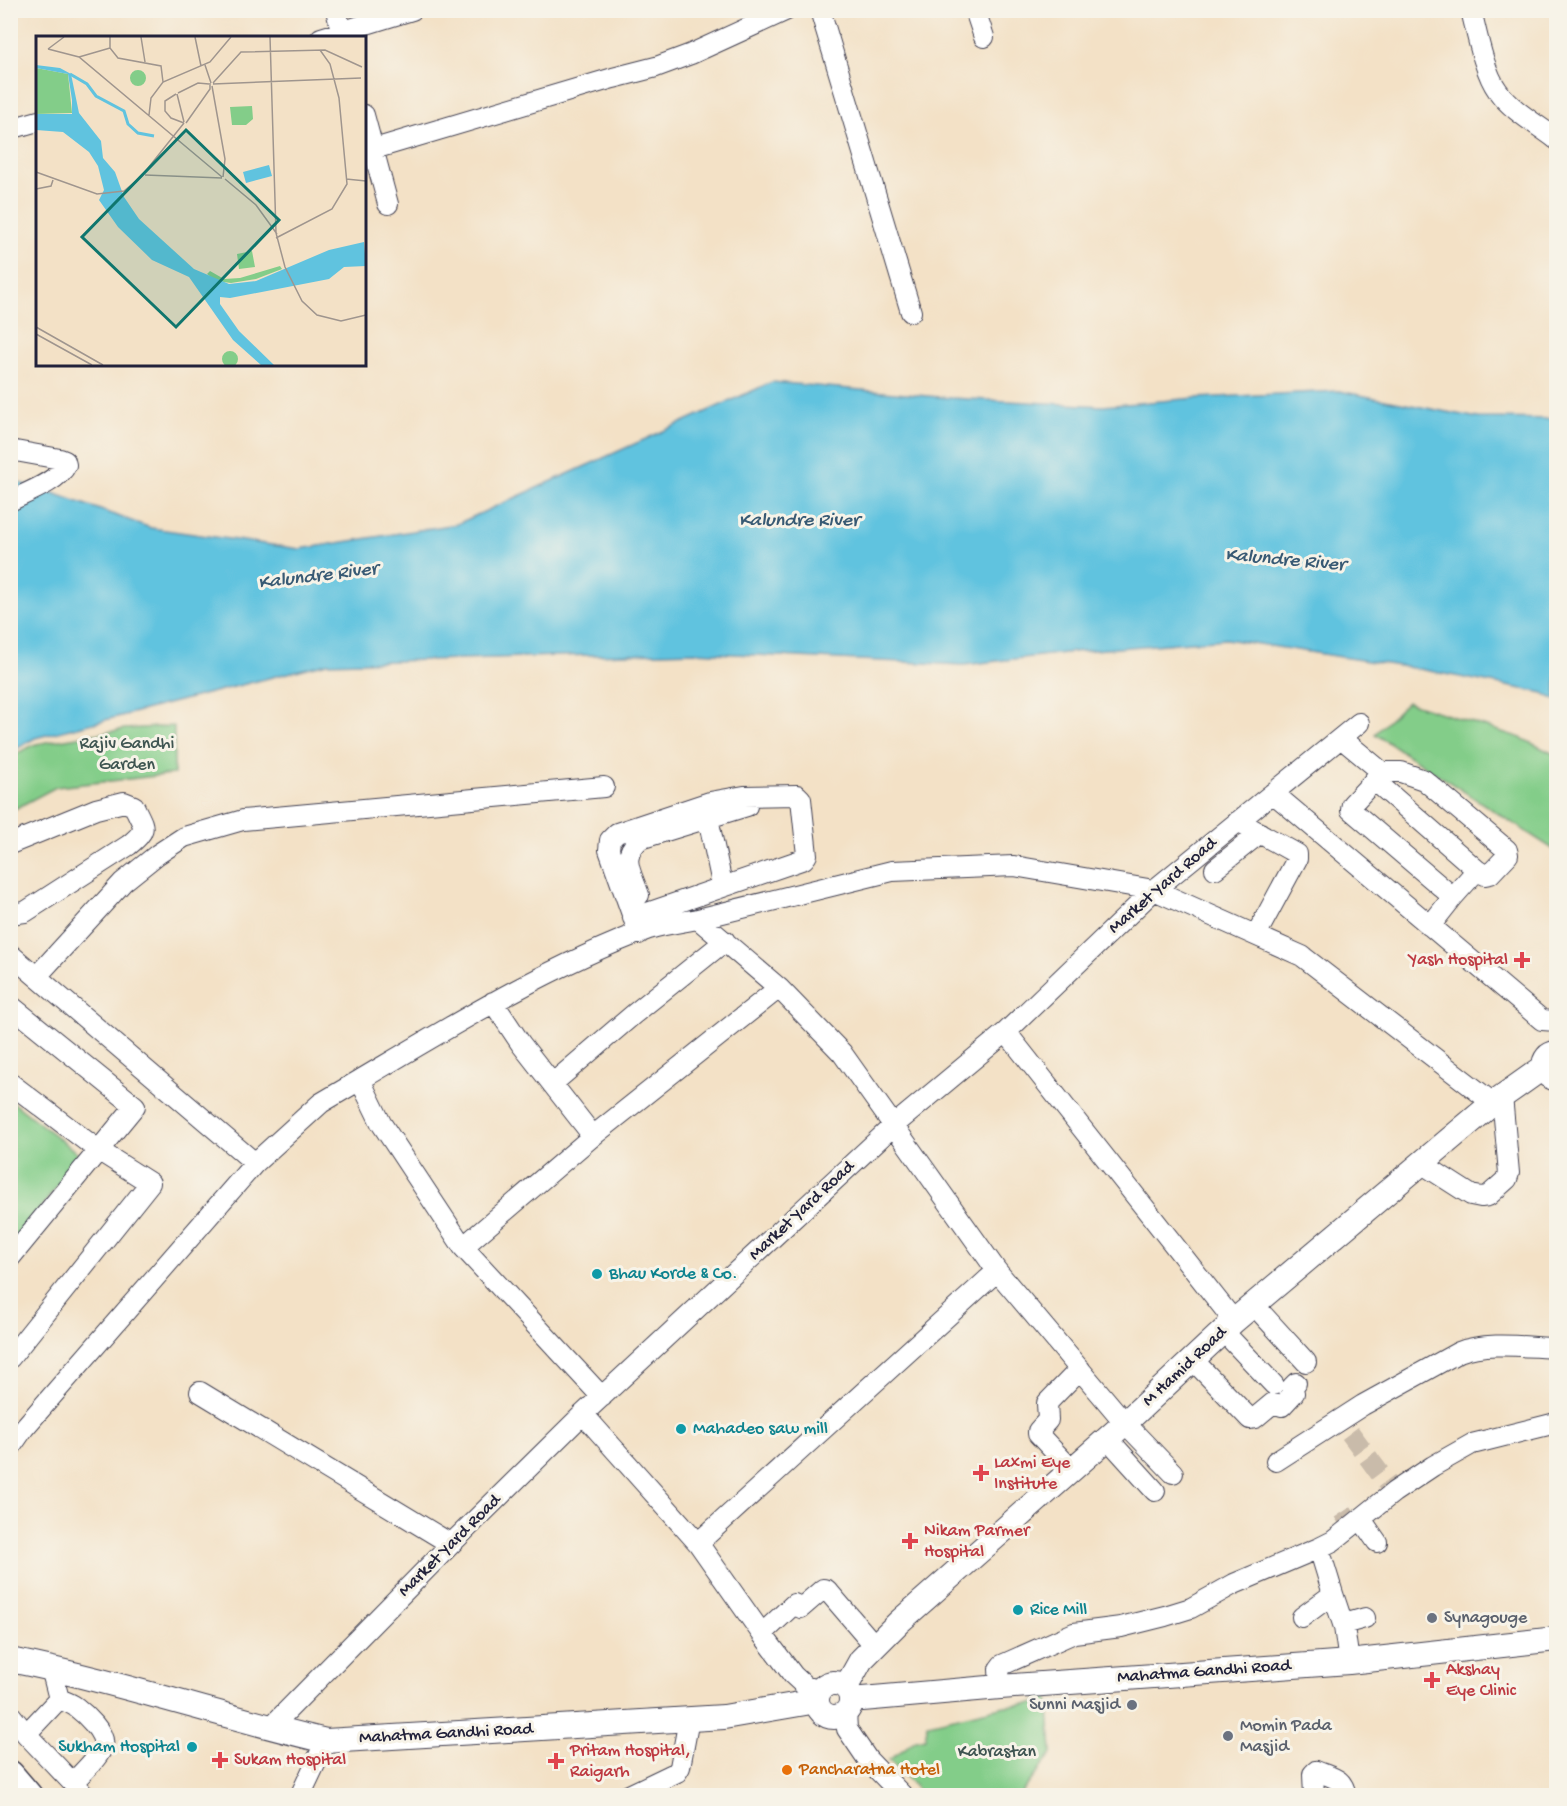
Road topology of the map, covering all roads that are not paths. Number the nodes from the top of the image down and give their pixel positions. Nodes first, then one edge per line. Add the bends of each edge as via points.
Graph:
1 (336, 10) edge
2 (412, 10) edge
3 (788, 10) edge
4 (820, 10) edge
5 (975, 10) edge
6 (1471, 10) edge
7 (343, 34) edge
8 (984, 37) dead end
9 (366, 117) edge
10 (36, 122) edge
11 (10, 129) edge
12 (1557, 139) edge
13 (393, 146) edge
14 (388, 204) dead end
15 (910, 312) dead end
16 (10, 450) edge
17 (10, 501) edge
18 (1359, 723) dead end
19 (1341, 738) junction
20 (1378, 776) junction
21 (604, 787) dead end
22 (1273, 793) junction
23 (708, 818) junction
24 (1238, 821) junction
25 (1260, 833) junction
26 (10, 844) edge
27 (129, 845) junction
28 (140, 868) junction
29 (1215, 869) dead end
30 (1477, 870) junction
31 (721, 879) junction
32 (1154, 890) junction
33 (666, 895) dead end
34 (1453, 897) junction
35 (10, 914) edge
36 (698, 919) junction
37 (642, 923) junction
38 (1430, 926) junction
39 (1256, 935) junction
40 (725, 941) junction
41 (10, 954) edge
42 (37, 976) junction
43 (779, 988) junction
44 (493, 1002) junction
45 (10, 1005) edge
46 (1557, 1021) edge
47 (1006, 1032) junction
48 (1552, 1066) edge
49 (360, 1080) junction
50 (10, 1083) edge
51 (552, 1084) junction
52 (1498, 1100) junction
53 (893, 1126) junction
54 (593, 1137) junction
55 (98, 1150) junction
56 (255, 1163) junction
57 (1421, 1163) junction
58 (463, 1247) junction
59 (10, 1258) edge
60 (998, 1271) junction
61 (1253, 1304) junction
62 (1228, 1326) junction
63 (1557, 1348) edge
64 (10, 1358) edge
65 (1192, 1359) junction
66 (1306, 1362) dead end
67 (1080, 1370) junction
68 (1296, 1383) dead end
69 (1274, 1385) dead end
70 (200, 1392) dead end
71 (602, 1397) junction
72 (583, 1413) junction
73 (17, 1423) edge
74 (1557, 1423) edge
75 (1117, 1431) junction
76 (10, 1448) edge
77 (1276, 1461) dead end
78 (1072, 1470) junction
79 (1173, 1473) dead end
80 (1155, 1491) dead end
81 (1354, 1522) junction
82 (1377, 1542) dead end
83 (698, 1543) junction
84 (451, 1544) junction
85 (1319, 1548) junction
86 (1333, 1594) junction
87 (1302, 1617) dead end
88 (1365, 1618) dead end
89 (1344, 1624) junction
90 (762, 1634) junction
91 (1557, 1640) edge
92 (875, 1646) junction
93 (10, 1660) edge
94 (1349, 1662) junction
95 (51, 1668) junction
96 (1000, 1687) junction
97 (819, 1696) junction
98 (59, 1699) junction
99 (848, 1700) junction
100 (10, 1714) edge
101 (689, 1719) junction
102 (270, 1728) junction
103 (26, 1734) junction
104 (326, 1741) junction
105 (10, 1775) edge
106 (79, 1789) edge
107 (896, 1793) edge
108 (28, 1796) edge
109 (300, 1796) edge
110 (627, 1796) edge
111 (1314, 1796) edge
112 (1346, 1796) edge

1 - 7 street
2 - 7 street
3 - 13 street via 656,67
4 - 15 street
5 - 8 street
6 - 12 street via 1497,90 1508,103
9 - 13 street
10 - 11 street
13 - 14 street via 382,182
16 - 17 street via 60,459 66,465 47,482
18 - 19 street, Market Yard Road
19 - 20 street
19 - 22 street, Market Yard Road
20 - 30 street
20 - 30 street via 1401,772 1424,780 1507,850 1508,855 1490,874
20 - 34 street via 1351,810
21 - 28 street via 243,820 184,837
22 - 24 street, Market Yard Road
22 - 38 street
23 - 31 street
23 - 31 street via 750,805 774,803 789,806 796,824 795,845 781,861
23 - 37 street via 640,839 631,847 627,859
24 - 25 street
24 - 32 street, Market Yard Road
25 - 29 street
25 - 39 street via 1297,854 1297,859
26 - 27 street via 96,809 124,802 134,806 144,826 142,834
27 - 28 street
27 - 35 street via 25,912
28 - 42 street
30 - 34 street
31 - 33 street
32 - 36 street via 1014,866 892,871
32 - 39 street
32 - 47 street, Market Yard Road
34 - 38 street
36 - 37 street
36 - 40 street
37 - 37 street via 609,850 610,840 617,833 710,802 744,796 798,795 807,855 804,860
37 - 44 street
38 - 46 street via 1542,1020
39 - 52 street via 1302,956
40 - 43 street
40 - 51 street
41 - 42 street
42 - 56 street
43 - 53 street via 842,1053
43 - 54 street
44 - 49 street
44 - 51 street
45 - 55 street via 135,1106
47 - 53 street, Market Yard Road
47 - 62 street
48 - 52 main road, M Hamid Road
49 - 56 street via 321,1102
49 - 58 street via 381,1123
50 - 55 street
51 - 54 street
52 - 57 main road, M Hamid Road
52 - 57 street via 1509,1173 1488,1196 1471,1195
53 - 60 street
53 - 71 street, Market Yard Road
54 - 58 street
55 - 59 street
55 - 64 street via 150,1183
56 - 73 street
57 - 61 main road, M Hamid Road
58 - 71 street
60 - 67 street
60 - 83 street
61 - 62 main road, M Hamid Road
61 - 66 street
62 - 65 main road, M Hamid Road
62 - 69 street
63 - 77 street via 1471,1347 1382,1394 1345,1426
65 - 68 street via 1250,1419 1273,1403 1282,1406 1293,1395
65 - 75 main road, M Hamid Road
67 - 75 street
67 - 78 street via 1047,1403 1048,1420 1038,1431
70 - 84 street
71 - 72 street, Market Yard Road
72 - 83 street
72 - 84 street, Market Yard Road
73 - 76 street
74 - 81 street via 1472,1444 1392,1490
75 - 78 main road, M Hamid Road
75 - 79 street
75 - 80 street
78 - 92 main road, M Hamid Road
81 - 82 street
81 - 85 street
83 - 90 street
84 - 102 street, Market Yard Road
85 - 86 street
85 - 96 street via 1252,1576 1191,1608 1120,1627 1074,1633 1002,1665
86 - 87 street
86 - 89 street
88 - 89 street
89 - 94 street
90 - 92 street via 794,1604 801,1608 823,1589
90 - 97 street via 793,1675
91 - 94 main road, Mahatma Gandhi Road
92 - 99 main road, M Hamid Road via 861,1660
93 - 95 main road, Mahatma Gandhi Road
94 - 96 main road, Mahatma Gandhi Road
95 - 98 street
95 - 102 main road, Mahatma Gandhi Road
96 - 99 main road, Mahatma Gandhi Road
97 - 99 main road, Mahatma Gandhi Road via 821,1711 831,1716 841,1715
97 - 101 main road, Mahatma Gandhi Road via 724,1717
98 - 103 street
98 - 106 street via 75,1706 104,1738
99 - 107 street via 847,1729
100 - 103 street
101 - 104 main road, Mahatma Gandhi Road
101 - 110 street via 677,1772
102 - 104 main road, Mahatma Gandhi Road
103 - 106 street
104 - 109 street
105 - 108 highway
111 - 112 street via 1316,1771 1341,1781

